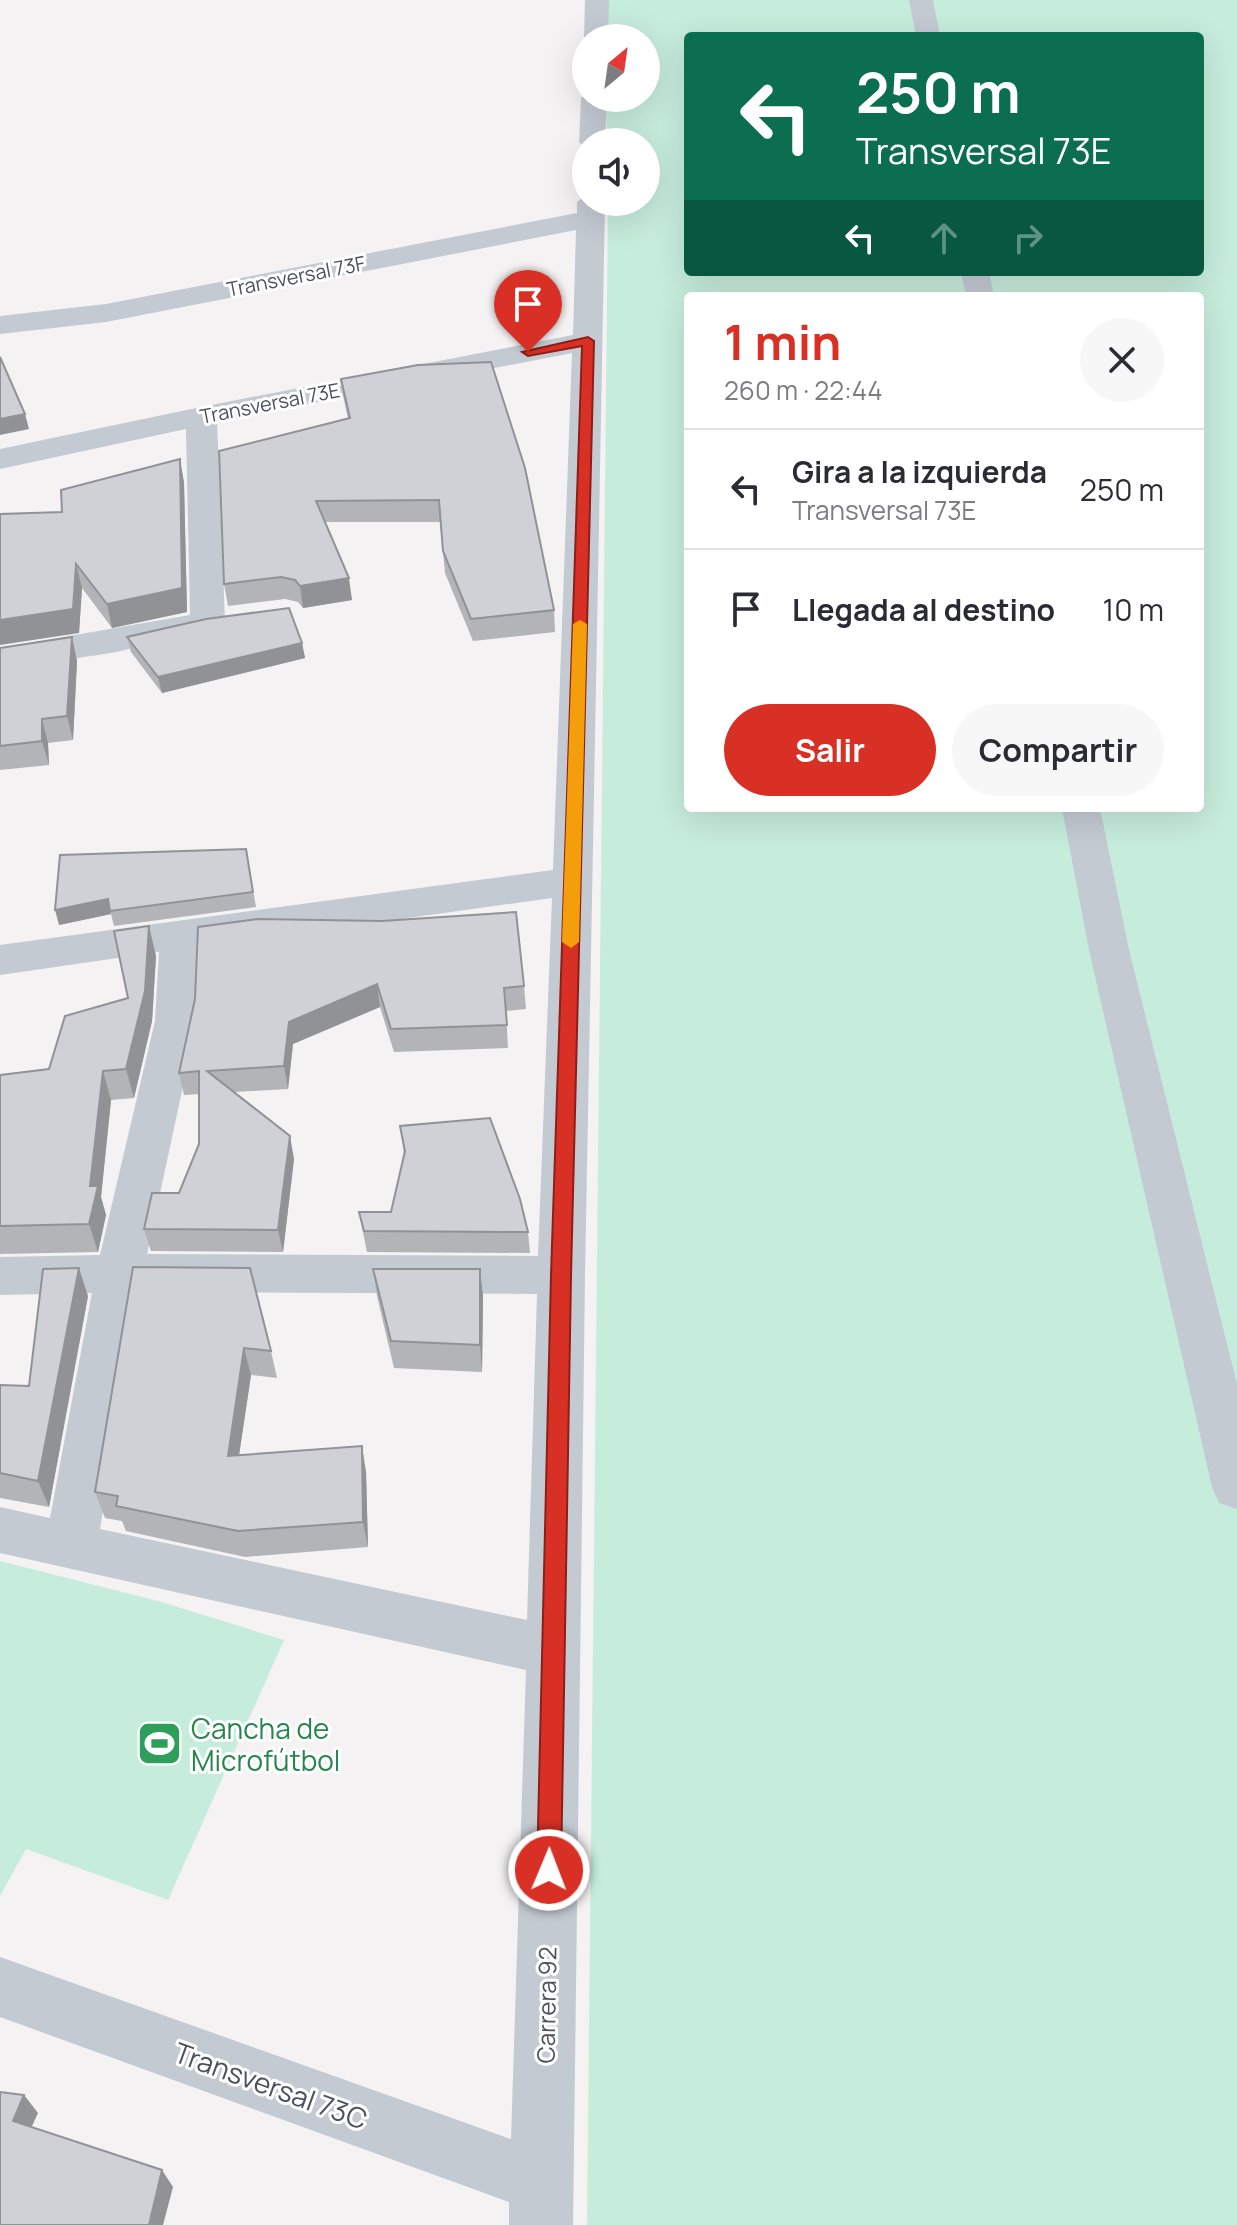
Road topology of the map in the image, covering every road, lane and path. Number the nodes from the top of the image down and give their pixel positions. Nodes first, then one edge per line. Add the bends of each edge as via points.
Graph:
1 (597, 0) edge
2 (921, 0) edge
3 (596, 24) edge
4 (927, 32) edge
5 (572, 214) edge
6 (590, 216) edge
7 (0, 325) edge
8 (588, 341) junction
9 (201, 416) junction
10 (0, 459) edge
11 (0, 659) edge
12 (1082, 812) edge
13 (573, 881) junction
14 (180, 935) junction
15 (0, 960) edge
16 (119, 1273) junction
17 (561, 1275) junction
18 (0, 1276) edge
19 (1237, 1487) edge
20 (0, 1530) edge
21 (71, 1546) junction
22 (553, 1651) junction
23 (0, 1987) edge
24 (542, 2203) edge

1 - 3 street
2 - 4 street
5 - 7 street, Transversal 73F via 106,313
6 - 8 street, Carrera 92
8 - 9 street, Transversal 73E
8 - 13 street, Carrera 92
9 - 10 street, Transversal 73E
9 - 11 street via 224,619
12 - 19 street via 1109,950
13 - 14 street
13 - 17 street, Carrera 92
14 - 15 street
14 - 16 street via 176,1021
16 - 17 street
16 - 18 street
16 - 21 street
17 - 22 street, Carrera 92
20 - 21 street
21 - 22 street
22 - 24 street, Carrera 92
23 - 24 street, Transversal 73C

